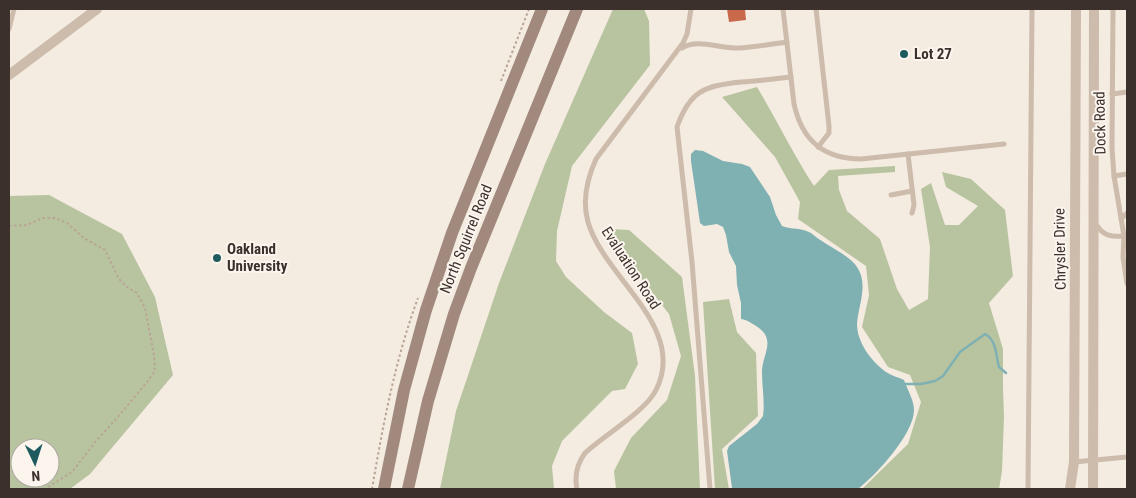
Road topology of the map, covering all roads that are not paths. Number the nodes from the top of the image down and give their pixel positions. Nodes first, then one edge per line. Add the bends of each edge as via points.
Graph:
1 (14, 9) edge
2 (97, 9) edge
3 (542, 9) edge
4 (577, 9) edge
5 (691, 9) edge
6 (783, 9) edge
7 (816, 9) edge
8 (1032, 9) edge
9 (1076, 9) edge
10 (1094, 9) edge
11 (1113, 9) edge
12 (9, 30) edge
13 (787, 42) junction
14 (678, 52) junction
15 (9, 75) edge
16 (791, 77) junction
17 (1127, 92) edge
18 (1112, 94) junction
19 (1004, 144) dead end
20 (818, 147) junction
21 (908, 154) junction
22 (1127, 174) edge
23 (1114, 176) junction
24 (912, 191) junction
25 (891, 194) dead end
26 (912, 213) dead end
27 (1127, 213) edge
28 (1093, 217) junction
29 (1121, 219) junction
30 (1126, 239) edge
31 (1127, 284) edge
32 (1127, 457) edge
33 (1093, 460) junction
34 (1074, 462) junction
35 (384, 489) edge
36 (408, 489) edge
37 (577, 489) edge
38 (710, 489) edge
39 (1028, 489) edge
40 (1070, 489) edge
41 (1093, 489) edge

1 - 12 lane
2 - 15 street
3 - 35 main road, North Squirrel Road via 452,233 426,310 404,390
4 - 36 main road, North Squirrel Road via 454,314 428,401
5 - 14 lane, Evaluation Road via 687,34
6 - 13 lane
7 - 20 lane via 829,126
8 - 39 lane, Chrysler Drive
9 - 34 street, Chrysler Drive
10 - 28 street
11 - 18 lane, Dock Road
13 - 14 lane via 739,48 694,43
13 - 16 lane
14 - 37 lane, Evaluation Road via 596,159 588,178 586,198 591,230 658,333 664,353 663,372 656,391 643,406 585,453 576,471
16 - 20 lane via 797,118 804,132
16 - 38 lane via 715,85 702,90 682,112 677,127 692,262
17 - 18 lane
18 - 23 lane, Dock Road
19 - 21 lane
20 - 21 lane via 849,159
21 - 24 lane
22 - 23 lane
23 - 29 lane, Dock Road
24 - 25 lane
24 - 26 lane
27 - 29 lane
28 - 30 lane via 1106,235
28 - 33 street
29 - 30 lane, Dock Road
30 - 31 lane, Dock Road via 1122,256
32 - 33 lane
33 - 34 lane
33 - 41 street
34 - 40 street, Chrysler Drive

